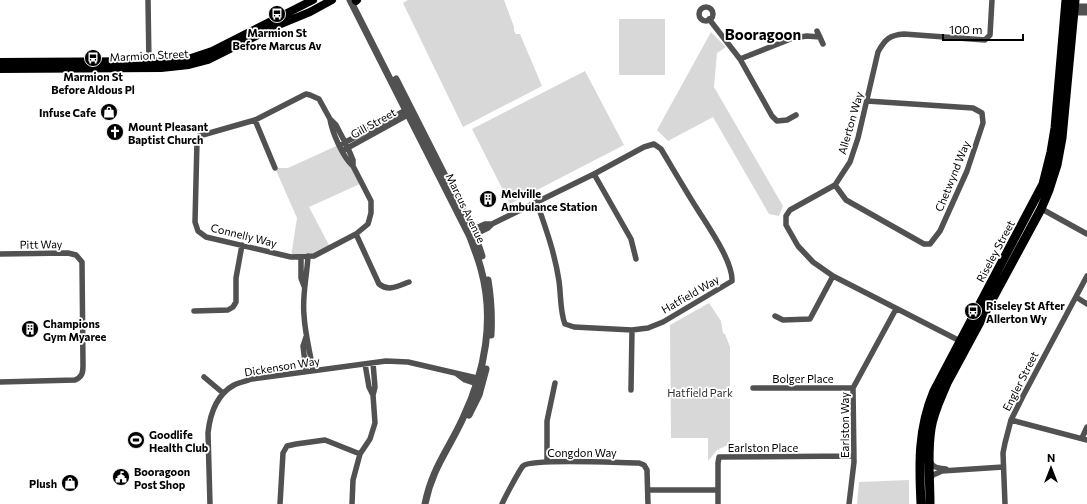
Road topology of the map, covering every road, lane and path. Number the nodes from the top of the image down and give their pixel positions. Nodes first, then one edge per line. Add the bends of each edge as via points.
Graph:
1 (148, 0) edge
2 (313, 0) edge
3 (332, 0) edge
4 (355, 0) edge
5 (703, 0) edge
6 (992, 0) edge
7 (1066, 0) edge
8 (1070, 0) edge
9 (1075, 4) edge
10 (705, 7) junction
11 (1087, 7) edge
12 (1087, 12) edge
13 (709, 19) junction
14 (818, 31) dead end
15 (820, 37) junction
16 (1062, 37) junction
17 (823, 44) dead end
18 (740, 59) junction
19 (0, 62) edge
20 (149, 64) junction
21 (0, 69) edge
22 (867, 101) junction
23 (409, 111) junction
24 (796, 115) dead end
25 (330, 119) junction
26 (255, 120) junction
27 (345, 147) junction
28 (275, 168) dead end
29 (594, 174) junction
30 (835, 185) junction
31 (537, 203) junction
32 (1037, 207) junction
33 (356, 234) junction
34 (471, 234) junction
35 (1087, 234) edge
36 (242, 245) junction
37 (0, 254) edge
38 (305, 257) junction
39 (636, 259) dead end
40 (833, 276) junction
41 (1087, 276) edge
42 (409, 282) dead end
43 (1076, 297) junction
44 (1087, 304) edge
45 (896, 309) junction
46 (194, 311) dead end
47 (775, 316) dead end
48 (632, 330) junction
49 (306, 337) junction
50 (964, 343) junction
51 (373, 363) junction
52 (365, 364) junction
53 (313, 370) junction
54 (306, 371) junction
55 (204, 377) dead end
56 (0, 382) edge
57 (480, 382) junction
58 (555, 384) dead end
59 (753, 388) dead end
60 (853, 388) junction
61 (631, 390) dead end
62 (224, 393) junction
63 (373, 395) junction
64 (1011, 420) junction
65 (1087, 427) edge
66 (1084, 439) edge
67 (360, 454) junction
68 (854, 456) junction
69 (929, 458) junction
70 (547, 462) junction
71 (1003, 467) junction
72 (950, 470) junction
73 (929, 480) junction
74 (648, 490) junction
75 (718, 490) junction
76 (210, 504) edge
77 (280, 504) edge
78 (352, 504) edge
79 (425, 504) edge
80 (430, 504) edge
81 (502, 504) edge
82 (648, 504) edge
83 (718, 504) edge
84 (849, 504) edge
85 (920, 504) edge
86 (930, 504) edge
87 (1005, 504) edge

1 - 20 street
2 - 20 main road, Marmion Street via 201,55
3 - 20 main road, Marmion Street via 208,60 175,67
4 - 23 street, Marcus Avenue
5 - 10 street
6 - 22 street, Allerton Way via 990,35 985,40 896,34 884,41 878,52
7 - 16 highway, Riseley Street
8 - 9 street
9 - 11 street via 1078,7
9 - 12 street via 1078,12
9 - 16 street via 1069,13 1067,32
9 - 32 highway, Riseley Street via 1062,138 1049,190
10 - 13 street via 712,12
10 - 13 street via 699,11 699,16 703,20
13 - 18 street
14 - 15 street
15 - 17 street
15 - 18 street via 793,38
16 - 32 highway, Riseley Street via 1055,128
18 - 24 street via 772,116 777,121 787,120
19 - 20 main road, Marmion Street
20 - 21 main road, Marmion Street
22 - 30 street, Allerton Way via 850,162
22 - 30 street, Chetwynd Way via 973,108 982,113 983,123 967,170 940,231 930,244 924,244 846,200
23 - 27 street, Gill Street
23 - 34 street, Marcus Avenue
25 - 26 street, Connelly Way via 319,99 306,94
25 - 27 street, Connelly Way via 336,125
25 - 27 street, Connelly Way via 331,128 340,145
26 - 28 street
26 - 36 street, Connelly Way via 199,136 197,141 195,222 198,231 206,237
27 - 33 street, Connelly Way via 371,200 368,224
29 - 31 street, Hatfield Way
29 - 39 street via 631,239
29 - 48 street, Hatfield Way via 644,147 654,144 661,149 717,241 732,275 732,281 725,286 663,322 648,328
30 - 40 street, Allerton Way via 790,210 786,216 786,225 798,246 813,262
31 - 34 street, Hatfield Way via 492,224 486,224
31 - 48 street, Hatfield Way via 552,246 565,324 574,327
32 - 35 street
32 - 50 highway, Riseley Street
33 - 38 street, Connelly Way via 314,256
33 - 42 street via 379,284 390,289
34 - 57 street, Marcus Avenue via 486,298 487,334
36 - 38 street, Connelly Way via 291,257
36 - 46 street via 236,278 236,302 233,307 228,310
37 - 56 street, Pitt Way via 68,253 76,255 82,262 83,366 80,377 70,381
38 - 49 street via 301,278 304,286
40 - 45 street, Allerton Way
40 - 47 street via 810,319 783,320
41 - 43 street, Engler Street
43 - 44 street
43 - 64 street, Engler Street
45 - 50 street, Allerton Way
45 - 60 street, Earlston Way
48 - 61 street
49 - 53 street
49 - 54 street via 303,346
50 - 69 highway, Riseley Street via 937,406 931,428
50 - 85 highway, Riseley Street via 934,391 928,406 921,435
51 - 52 street, Dickenson Way
51 - 57 street, Dickenson Way via 408,362 457,374 465,380
51 - 63 street
52 - 53 street, Dickenson Way
52 - 63 street
53 - 54 street, Dickenson Way
54 - 62 street, Dickenson Way via 252,379 234,385
55 - 62 street
57 - 79 street, Marcus Avenue via 434,474
57 - 80 street, Marcus Avenue via 467,420 438,475
58 - 70 street via 548,421
59 - 60 street, Bolger Place
60 - 68 street, Earlston Way
62 - 76 street, Dickenson Way via 213,408 208,433
63 - 67 street via 375,423 370,439
64 - 66 street
64 - 71 street, Engler Street via 1005,443
65 - 66 street
67 - 77 street via 325,440 287,446 283,453
67 - 78 street via 353,480
68 - 75 street, Earlston Place via 719,457
68 - 84 street, Earlston Way
69 - 72 street via 932,465 937,468
69 - 73 highway, Riseley Street
70 - 74 street, Congdon Way via 639,463 647,470
70 - 81 street, Congdon Way via 523,466
71 - 72 street
71 - 87 street, Engler Street
72 - 73 street via 933,475
73 - 86 highway, Riseley Street
74 - 75 street
74 - 82 street, Congdon Way
75 - 83 street, Earlston Place

